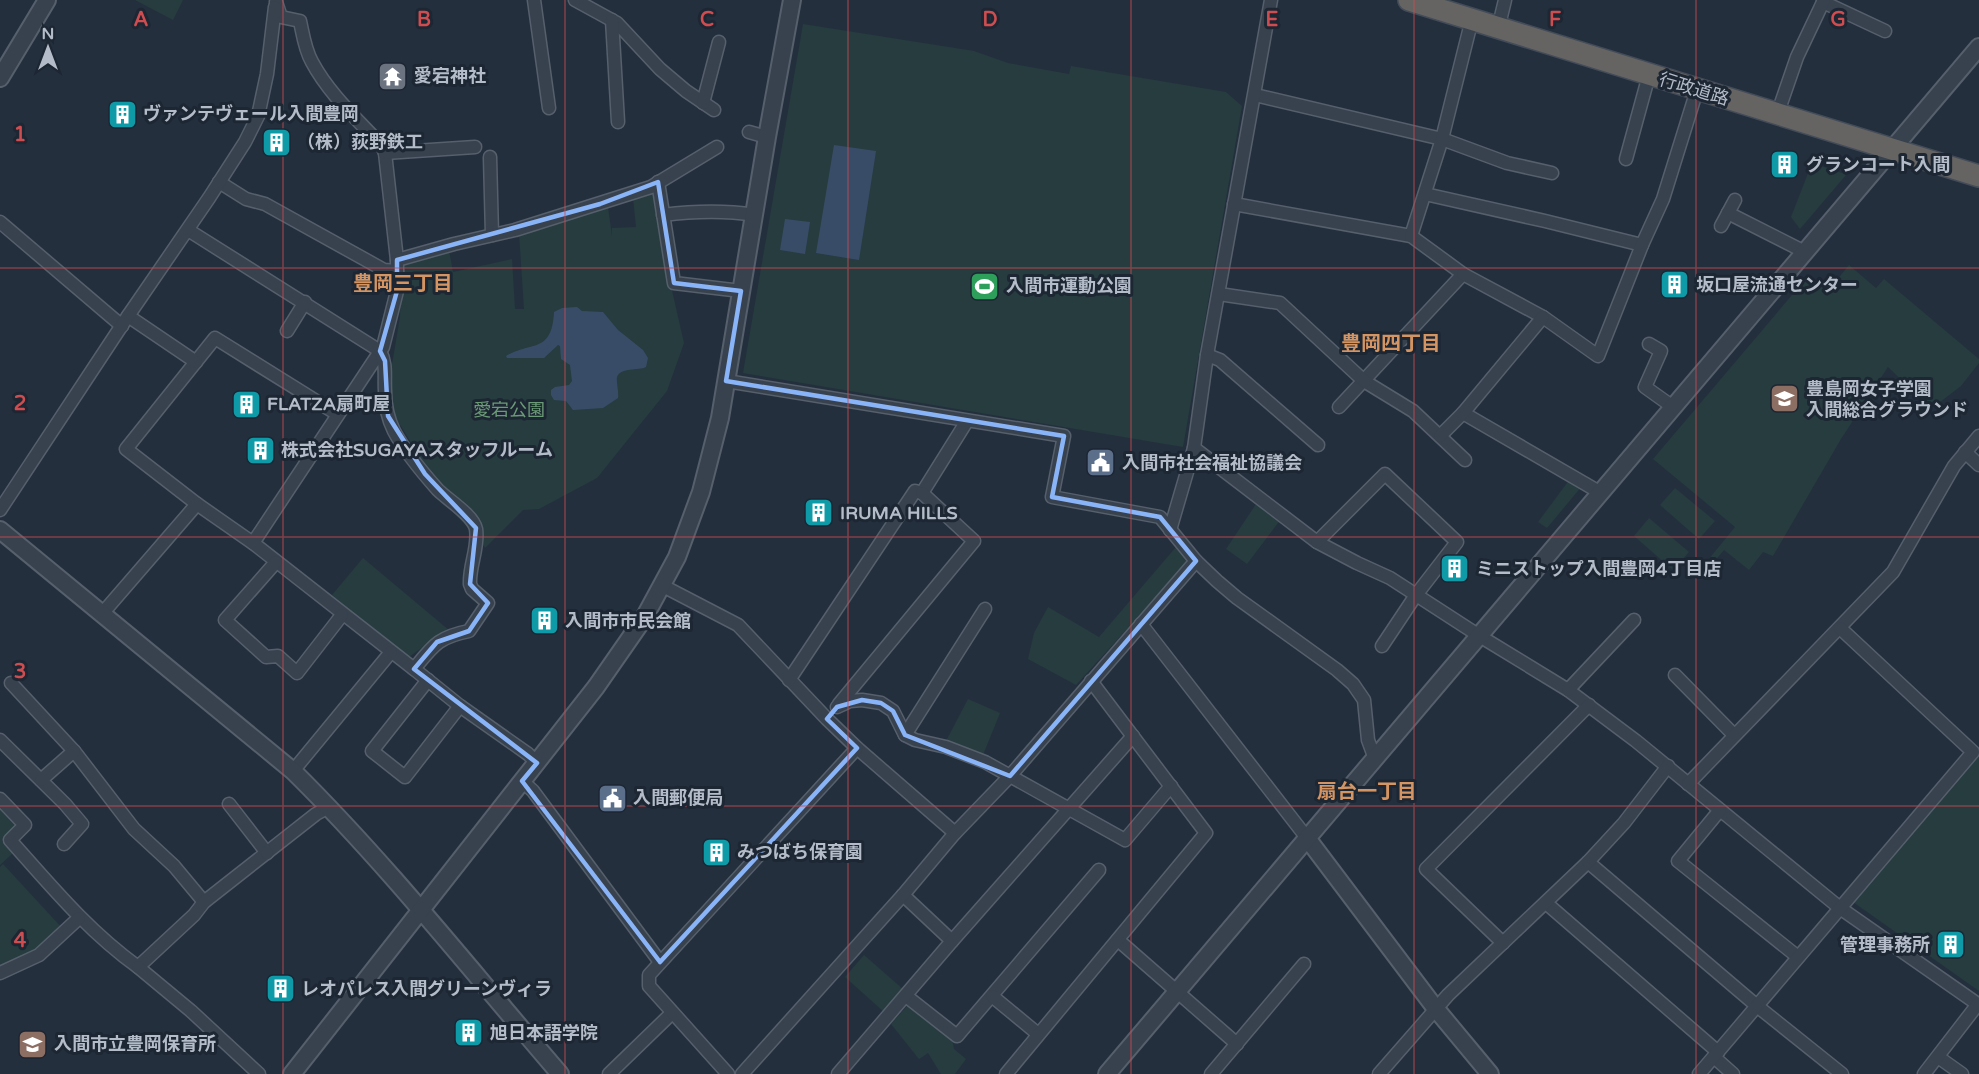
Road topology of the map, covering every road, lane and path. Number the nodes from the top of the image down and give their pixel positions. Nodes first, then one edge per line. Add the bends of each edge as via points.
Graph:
1 (46, 0) edge
2 (534, 0) edge
3 (575, 0) edge
4 (792, 0) edge
5 (1271, 0) edge
6 (1409, 0) edge
7 (1504, 0) edge
8 (274, 1) edge
9 (1824, 1) edge
10 (1472, 19) junction
11 (612, 20) junction
12 (1498, 29) junction
13 (1885, 31) dead end
14 (719, 42) dead end
15 (1979, 47) edge
16 (1649, 75) junction
17 (0, 78) edge
18 (1697, 90) junction
19 (1255, 95) junction
20 (703, 103) junction
21 (549, 108) dead end
22 (714, 110) dead end
23 (1777, 115) junction
24 (618, 122) dead end
25 (749, 132) dead end
26 (767, 137) junction
27 (1442, 139) junction
28 (475, 147) dead end
29 (717, 147) dead end
30 (1893, 150) junction
31 (385, 153) junction
32 (490, 158) dead end
33 (1626, 159) dead end
34 (1552, 173) dead end
35 (1979, 176) edge
36 (219, 182) junction
37 (658, 182) junction
38 (1425, 195) junction
39 (1735, 200) dead end
40 (1234, 204) junction
41 (1728, 213) junction
42 (663, 215) junction
43 (754, 215) junction
44 (0, 222) edge
45 (1721, 226) dead end
46 (188, 230) junction
47 (492, 235) junction
48 (1411, 236) junction
49 (1642, 245) junction
50 (1805, 252) junction
51 (397, 266) junction
52 (1462, 274) junction
53 (741, 291) junction
54 (1219, 294) junction
55 (305, 302) junction
56 (1544, 317) junction
57 (125, 321) junction
58 (287, 331) dead end
59 (1649, 344) dead end
60 (380, 351) junction
61 (1207, 355) junction
62 (196, 362) junction
63 (726, 381) junction
64 (1364, 381) junction
65 (1339, 407) dead end
66 (1673, 407) junction
67 (1463, 413) junction
68 (337, 414) junction
69 (967, 421) junction
70 (1440, 436) junction
71 (1979, 436) edge
72 (1318, 445) dead end
73 (1194, 448) junction
74 (1965, 452) junction
75 (1465, 460) dead end
76 (1979, 465) edge
77 (1601, 492) junction
78 (922, 493) junction
79 (196, 504) junction
80 (0, 510) edge
81 (0, 530) edge
82 (1170, 530) junction
83 (1317, 542) junction
84 (253, 543) junction
85 (1196, 561) junction
86 (276, 562) junction
87 (663, 586) junction
88 (1416, 595) junction
89 (986, 609) dead end
90 (101, 615) junction
91 (342, 615) junction
92 (1634, 620) dead end
93 (1141, 624) junction
94 (1840, 628) junction
95 (1478, 635) junction
96 (1382, 646) dead end
97 (392, 652) junction
98 (414, 669) junction
99 (1675, 675) dead end
100 (428, 680) junction
101 (789, 680) junction
102 (1091, 681) junction
103 (11, 683) dead end
104 (1568, 690) junction
105 (1589, 705) junction
106 (460, 706) junction
107 (837, 706) junction
108 (827, 719) junction
109 (905, 735) junction
110 (1734, 735) junction
111 (1133, 736) junction
112 (0, 740) edge
113 (857, 748) junction
114 (74, 751) junction
115 (1375, 759) junction
116 (537, 763) junction
117 (1668, 766) junction
118 (292, 771) junction
119 (1010, 776) junction
120 (41, 780) junction
121 (522, 781) junction
122 (1688, 784) junction
123 (1171, 786) junction
124 (0, 799) edge
125 (229, 804) dead end
126 (329, 807) junction
127 (1069, 808) junction
128 (1720, 810) junction
129 (955, 833) junction
130 (1307, 838) junction
131 (64, 844) dead end
132 (267, 853) junction
133 (1588, 862) junction
134 (1099, 870) dead end
135 (903, 895) junction
136 (204, 902) junction
137 (1546, 903) junction
138 (421, 908) junction
139 (1840, 908) junction
140 (79, 918) junction
141 (1118, 940) junction
142 (952, 941) junction
143 (1503, 944) junction
144 (1798, 957) junction
145 (660, 962) junction
146 (1304, 964) dead end
147 (138, 967) junction
148 (0, 973) edge
149 (1178, 992) junction
150 (906, 996) junction
151 (992, 996) junction
152 (1978, 1005) edge
153 (1757, 1006) junction
154 (1436, 1010) junction
155 (672, 1013) junction
156 (1038, 1034) junction
157 (1237, 1044) junction
158 (1716, 1055) junction
159 (1938, 1057) junction
160 (259, 1074) edge
161 (292, 1074) edge
162 (560, 1074) edge
163 (609, 1074) edge
164 (728, 1074) edge
165 (742, 1074) edge
166 (838, 1074) edge
167 (1006, 1074) edge
168 (1107, 1074) edge
169 (1211, 1074) edge
170 (1378, 1074) edge
171 (1490, 1074) edge
172 (1699, 1074) edge
173 (1733, 1074) edge
174 (1842, 1074) edge
175 (1924, 1074) edge
176 (1962, 1074) edge

1 - 17 street
2 - 21 street
3 - 11 street
4 - 26 street
5 - 19 street
6 - 10 highway, 行政道路
7 - 12 street
8 - 31 street via 281,17 300,21 311,62
8 - 36 street via 267,74 258,116
9 - 13 street
9 - 23 street via 1797,57
10 - 12 highway, 行政道路
10 - 27 street
11 - 20 street via 660,69
11 - 24 street
12 - 16 highway, 行政道路
14 - 20 street
15 - 30 street
16 - 18 highway, 行政道路
16 - 33 street
18 - 23 highway, 行政道路
18 - 49 street via 1663,199
19 - 27 street
19 - 40 street
20 - 22 street
23 - 30 highway, 行政道路
25 - 26 street
26 - 43 street
27 - 34 street via 1507,163
27 - 38 street
28 - 31 street
29 - 37 street
30 - 35 highway, 行政道路
30 - 50 street
31 - 51 street
32 - 47 street
36 - 46 street
36 - 51 street via 384,270
37 - 42 street
37 - 47 street via 600,204
38 - 48 street
38 - 49 street
39 - 41 street
40 - 48 street
40 - 54 street
41 - 45 street
41 - 50 street
42 - 43 street via 719,210
42 - 53 street via 674,283
43 - 53 street
44 - 57 street
46 - 55 street
46 - 57 street
47 - 51 street
48 - 52 street
49 - 56 street via 1598,356
50 - 66 street
51 - 60 street via 397,291
52 - 56 street
52 - 64 street
53 - 63 street
54 - 61 street
54 - 64 street via 1280,303
55 - 58 street
55 - 60 street
56 - 67 street
57 - 62 street
57 - 80 street
59 - 66 street via 1661,351 1645,387
60 - 68 street
60 - 98 street via 385,361 388,416 395,431 440,492 476,528 470,584 488,603 469,631 437,642
61 - 72 street via 1220,360
61 - 73 street
62 - 68 street via 215,338
62 - 79 street via 126,449
63 - 69 street
63 - 87 street via 701,492
64 - 65 street
64 - 70 street via 1413,411
66 - 77 street
67 - 70 street
67 - 77 street
68 - 84 street
69 - 78 street
69 - 82 street via 1064,436 1052,497 1160,517
70 - 75 street
71 - 74 street
73 - 82 street
73 - 83 street
74 - 76 street
74 - 94 street via 1893,572
77 - 95 street
78 - 101 street via 915,491
78 - 107 street via 974,541
79 - 84 street
79 - 90 street
81 - 90 street
82 - 85 street
83 - 88 street
83 - 88 street via 1385,474 1457,542
84 - 86 street
85 - 93 street
85 - 115 street via 1237,598 1353,684 1364,700 1368,740
86 - 91 street
86 - 91 street via 225,620 266,657 278,656 297,673
87 - 101 street via 738,625
87 - 116 street via 633,636
88 - 95 street
88 - 96 street
89 - 109 street
90 - 118 street
91 - 97 street
92 - 104 street
93 - 102 street
93 - 130 street
94 - 110 street
94 - 139 street via 1973,752
95 - 104 street
95 - 115 street
97 - 98 street
97 - 118 street
98 - 100 street
99 - 110 street
100 - 106 street
100 - 106 street via 372,751 405,777
101 - 108 street
102 - 111 street
102 - 119 street
103 - 114 street
104 - 105 street
105 - 117 street
105 - 143 street via 1426,869
106 - 116 street
107 - 108 street
107 - 109 street via 862,700 881,703 894,711
108 - 113 street
109 - 119 street via 985,762
110 - 122 street
111 - 123 street
111 - 127 street
112 - 120 street
113 - 129 street
113 - 145 street
114 - 120 street
114 - 136 street via 134,830 174,866
115 - 130 street
116 - 121 street
117 - 122 street
117 - 133 street
118 - 126 street
119 - 127 street
119 - 129 street
120 - 131 street via 82,824
121 - 138 street
121 - 145 street
122 - 128 street
123 - 127 street via 1125,840
123 - 141 street via 1206,833
124 - 140 street via 25,825 10,840
125 - 132 street
126 - 132 street
126 - 138 street
127 - 142 street
128 - 139 street
128 - 144 street via 1678,861
129 - 135 street
130 - 149 street
130 - 154 street
132 - 136 street
133 - 137 street
133 - 153 street
134 - 151 street
135 - 142 street
135 - 165 street
136 - 147 street
137 - 143 street
137 - 158 street
138 - 161 street
138 - 162 street
139 - 144 street
139 - 152 street
140 - 147 street
140 - 148 street via 39,955
141 - 149 street
141 - 156 street
142 - 150 street
143 - 154 street
144 - 153 street
145 - 155 street via 649,975 649,986
146 - 157 street
147 - 160 street
149 - 157 street
149 - 168 street
150 - 151 street via 957,1036
150 - 166 street
151 - 156 street
152 - 159 street
153 - 158 street
153 - 174 street
154 - 170 street
154 - 171 street
155 - 163 street
155 - 164 street
156 - 167 street
157 - 169 street
158 - 172 street
158 - 173 street
159 - 175 street
159 - 176 street

